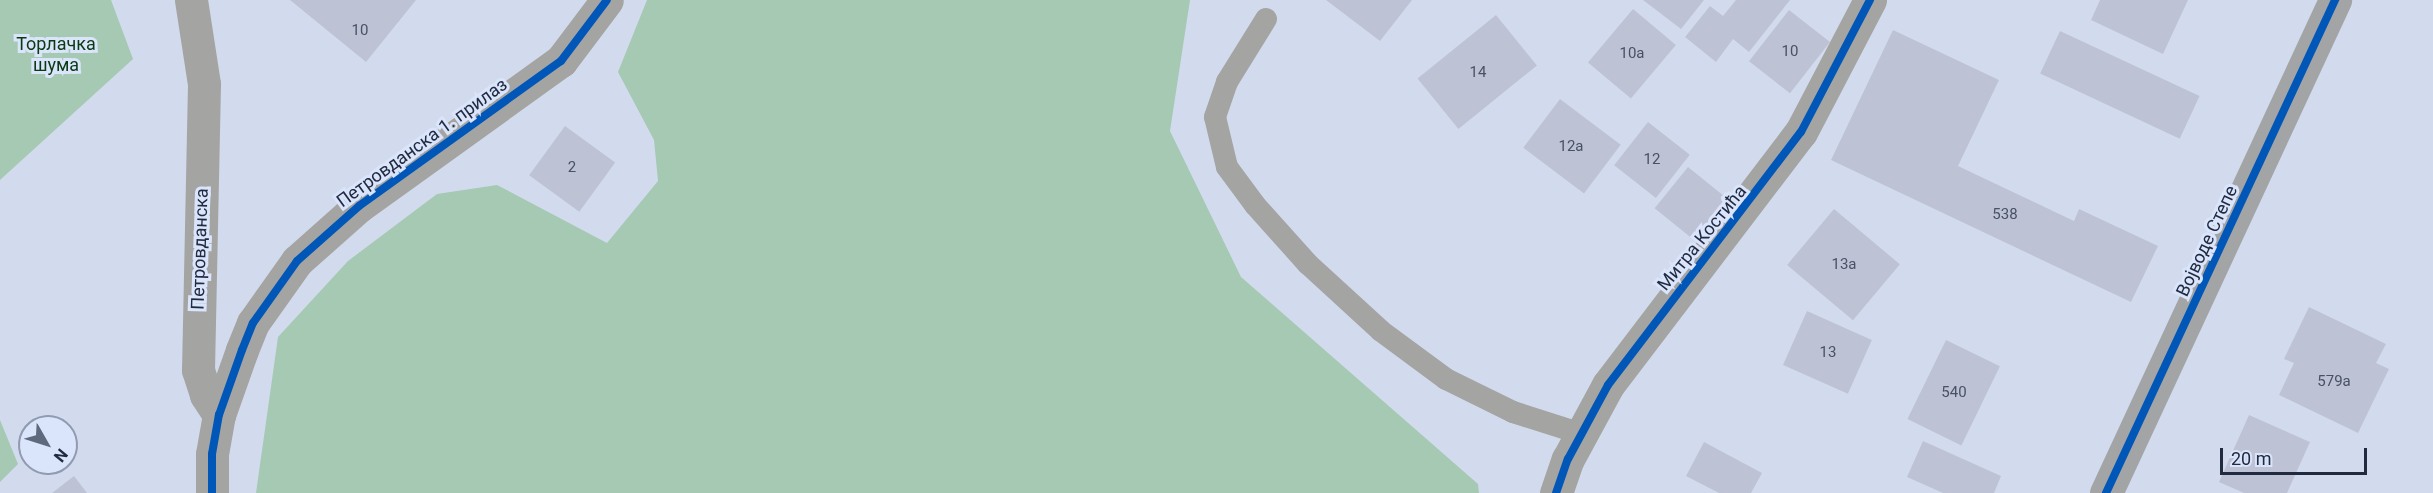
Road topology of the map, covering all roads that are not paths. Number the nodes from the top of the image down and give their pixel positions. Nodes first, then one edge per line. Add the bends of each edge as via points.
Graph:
1 (191, 0) edge
2 (607, 0) edge
3 (1870, 0) edge
4 (2335, 0) edge
5 (1266, 19) dead end
6 (219, 415) junction
7 (1581, 434) junction
8 (212, 493) edge
9 (1556, 493) edge
10 (2106, 493) edge

1 - 6 street, Петровданска via 204,84 198,370 206,395
2 - 6 street, Петровданска 1. прилаз via 561,61 359,206 297,261 253,323
3 - 7 street, Митра Костића via 1801,132 1628,355
4 - 10 street, Војводе Степе
5 - 7 lane via 1223,91 1215,117 1227,167 1255,206 1308,264 1381,331 1446,379 1513,412
6 - 8 street via 212,454
7 - 9 street, Митра Костића

